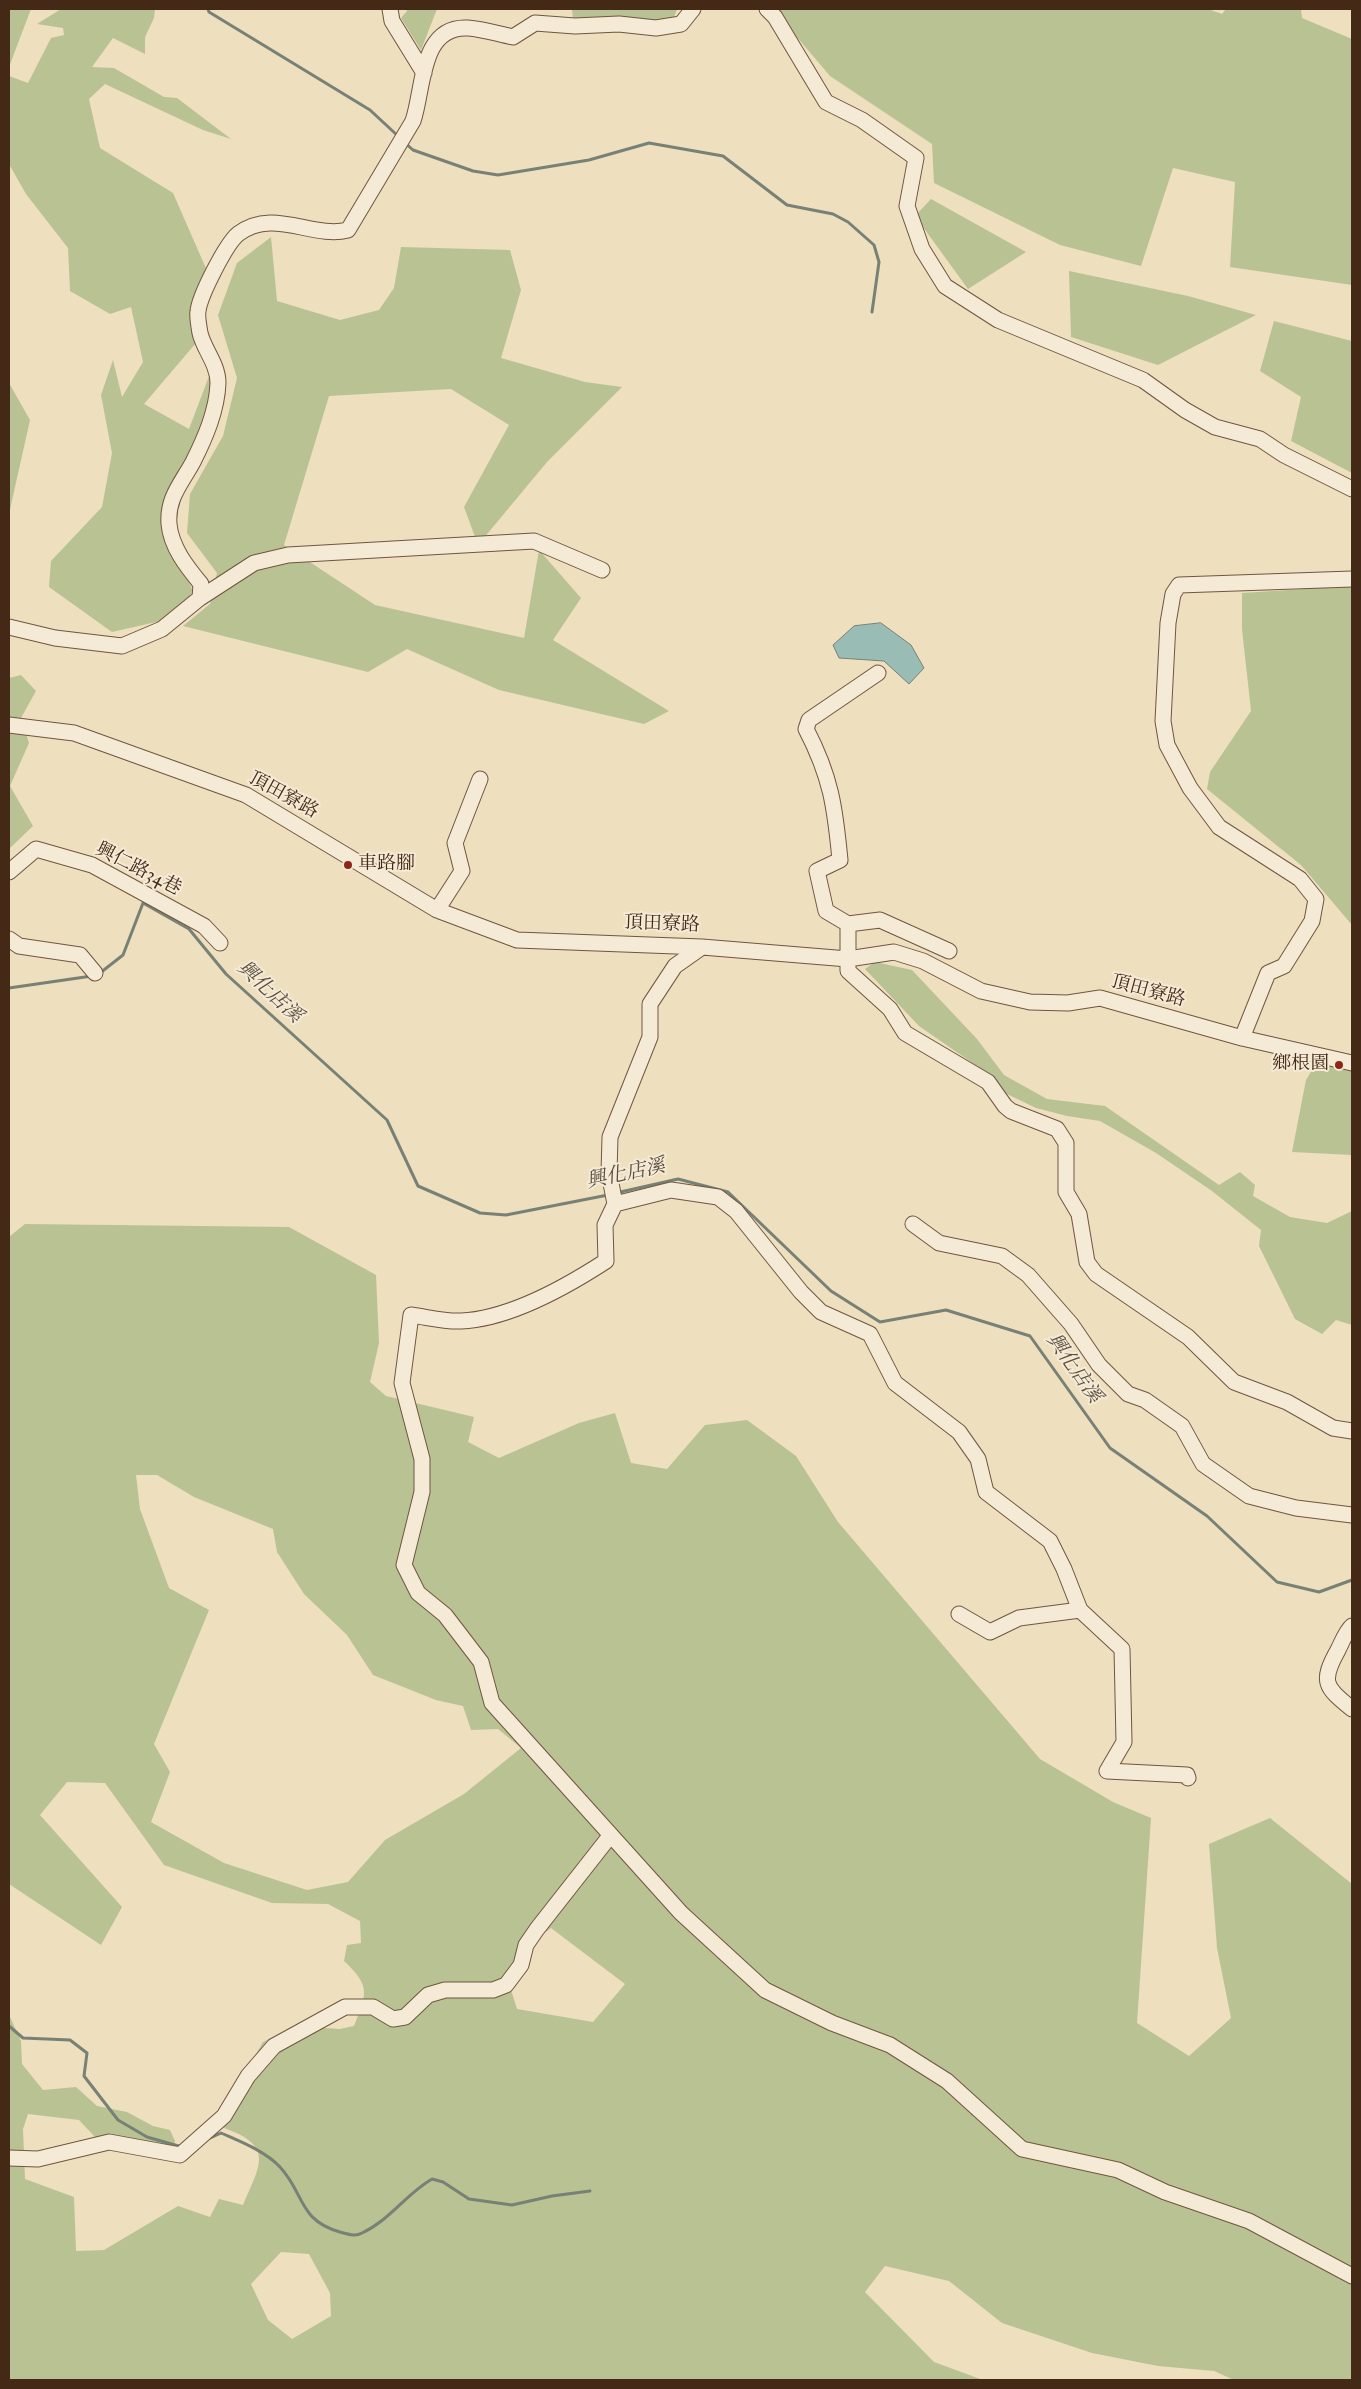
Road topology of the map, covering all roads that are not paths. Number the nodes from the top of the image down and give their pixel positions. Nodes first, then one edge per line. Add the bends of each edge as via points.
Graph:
1 (390, 9) edge
2 (693, 9) edge
3 (768, 9) edge
4 (424, 73) junction
5 (1352, 489) edge
6 (602, 570) dead end
7 (1352, 579) edge
8 (200, 598) junction
9 (9, 627) edge
10 (878, 674) dead end
11 (9, 725) edge
12 (480, 779) dead end
13 (9, 872) edge
14 (437, 910) junction
15 (848, 924) junction
16 (9, 939) edge
17 (220, 943) dead end
18 (702, 947) junction
19 (949, 951) dead end
20 (848, 959) junction
21 (94, 973) dead end
22 (1242, 1038) junction
23 (1349, 1060) edge
24 (615, 1204) junction
25 (913, 1224) dead end
26 (1352, 1431) edge
27 (1352, 1516) edge
28 (1080, 1610) junction
29 (960, 1614) dead end
30 (1352, 1626) edge
31 (1352, 1709) edge
32 (1188, 1778) dead end
33 (610, 1836) junction
34 (9, 2158) edge
35 (1352, 2276) edge

1 - 4 street via 392,21
2 - 4 street via 681,24 656,28 535,23 513,37 467,28 449,30 433,44
3 - 5 street via 826,102 862,120 916,158 907,206 922,249 945,286 998,320 1143,380 1215,427 1260,439 1284,455
4 - 8 street via 420,103 413,121 348,230 336,233 277,221 260,224 239,234 222,253 198,311 201,335 212,356 218,382 208,431 173,494 169,525 179,556 200,584
6 - 8 street via 534,541 288,555 254,564
7 - 22 street via 1179,585 1173,594 1168,622 1164,721 1167,745 1190,788 1219,827 1300,879 1316,899 1312,921 1284,966 1268,973
8 - 9 street via 162,629 122,646 55,638
10 - 15 street via 809,720 806,729 821,758 834,803 840,860 817,870 826,910
11 - 14 street, 頂田寮路 via 74,733 246,795
12 - 14 street via 455,843 462,871
13 - 17 street, 興仁路34巷 via 36,849 92,866 204,926
14 - 18 street, 頂田寮路 via 517,940
15 - 19 street via 880,920
15 - 20 street
16 - 21 street via 19,946 80,955
18 - 20 street, 頂田寮路
18 - 24 street via 675,966 650,1004 650,1037 610,1137 609,1173
20 - 22 street, 頂田寮路 via 894,952 924,961 981,991 1030,1002 1068,1003 1100,998
20 - 26 street via 848,971 890,1009 905,1033 988,1082 1011,1111 1057,1129 1066,1143 1066,1192 1079,1214 1088,1262 1096,1274 1188,1336 1234,1382 1286,1402 1333,1428
22 - 23 street, 頂田寮路
24 - 28 street via 671,1190 718,1197 736,1211 820,1312 870,1334 895,1383 959,1432 978,1459 986,1492 1050,1541
24 - 33 street via 605,1225 606,1261 580,1278 502,1314 460,1321 411,1314 402,1383 422,1459 422,1492 404,1565 418,1592 445,1615 481,1662 492,1703
25 - 27 street via 939,1244 1002,1256 1028,1275 1072,1324 1099,1365 1128,1394 1145,1400 1182,1426 1203,1464 1249,1496 1296,1508
28 - 29 street via 1019,1618 990,1632
28 - 32 street via 1122,1649 1124,1742 1107,1771 1187,1775
30 - 31 street via 1328,1667 1326,1682 1331,1692
33 - 34 street via 537,1929 526,1945 521,1966 506,1985 493,1990 445,1990 428,1995 406,2017 393,2019 373,2007 345,2007 274,2046 248,2076 224,2116 180,2155 109,2142 38,2159
33 - 35 street via 681,1913 765,1990 832,2023 890,2045 947,2081 1022,2149 1118,2170 1165,2192 1250,2221

